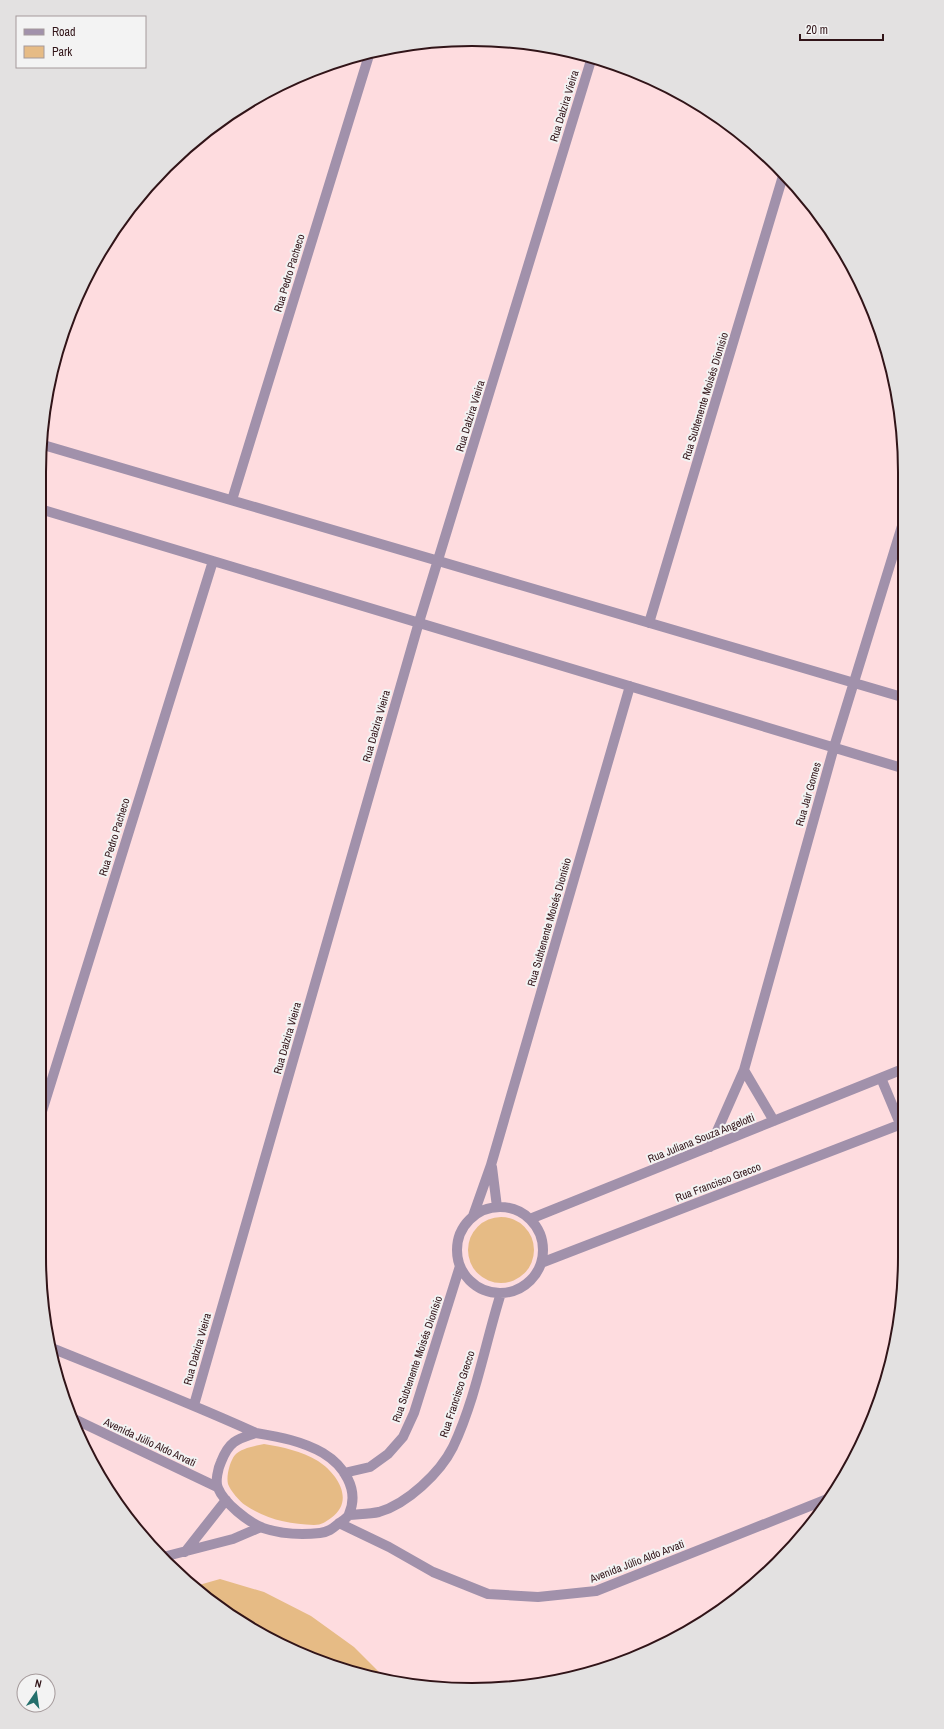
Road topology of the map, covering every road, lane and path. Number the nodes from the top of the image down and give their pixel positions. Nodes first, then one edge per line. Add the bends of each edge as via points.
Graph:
1 (368, 60) edge
2 (590, 63) edge
3 (782, 180) edge
4 (47, 446) edge
5 (232, 500) junction
6 (46, 511) edge
7 (898, 539) edge
8 (213, 561) junction
9 (438, 561) junction
10 (419, 622) junction
11 (649, 623) junction
12 (854, 683) junction
13 (630, 686) junction
14 (898, 696) edge
15 (834, 747) junction
16 (898, 767) edge
17 (744, 1070) junction
18 (898, 1071) edge
19 (881, 1078) junction
20 (46, 1098) edge
21 (898, 1118) edge
22 (774, 1121) junction
23 (898, 1129) edge
24 (710, 1147) junction
25 (491, 1165) junction
26 (497, 1207) junction
27 (473, 1216) junction
28 (530, 1219) junction
29 (541, 1263) junction
30 (460, 1266) junction
31 (501, 1293) junction
32 (56, 1349) edge
33 (194, 1404) junction
34 (79, 1421) edge
35 (256, 1433) junction
36 (344, 1473) junction
37 (217, 1487) junction
38 (226, 1500) junction
39 (820, 1502) edge
40 (349, 1515) junction
41 (339, 1523) junction
42 (262, 1527) junction
43 (184, 1552) junction
44 (169, 1556) edge

1 - 5 street, Rua Pedro Pacheco
2 - 9 street, Rua Dalzira Vieira
3 - 11 street, Rua Subtenente Moisés Dionísio
4 - 5 street
5 - 9 street
6 - 8 street
7 - 12 street, Rua Jair Gomes
8 - 10 street
8 - 20 street, Rua Pedro Pacheco
9 - 10 street, Rua Dalzira Vieira
9 - 11 street
10 - 13 street
10 - 33 street, Rua Dalzira Vieira
11 - 12 street
12 - 14 street
12 - 15 street, Rua Jair Gomes
13 - 15 street
13 - 25 street, Rua Subtenente Moisés Dionísio
15 - 16 street
15 - 17 street, Rua Jair Gomes
17 - 22 street
17 - 24 street, Rua Jair Gomes
18 - 19 street, Rua Juliana Souza Angelotti
19 - 21 street
19 - 22 street, Rua Juliana Souza Angelotti
22 - 24 street, Rua Juliana Souza Angelotti
23 - 29 street, Rua Francisco Grecco
24 - 28 street, Rua Juliana Souza Angelotti
25 - 26 street, Rua Subtenente Moisés Dionísio
25 - 27 street, Rua Subtenente Moisés Dionísio
26 - 27 street
26 - 28 street via 520,1212
27 - 30 street via 458,1238
28 - 29 street via 541,1235 544,1254
29 - 31 street via 537,1273 526,1284 512,1292
30 - 31 street via 475,1285
30 - 36 street, Rua Subtenente Moisés Dionísio via 416,1406 402,1438 388,1454 370,1467
31 - 40 street, Rua Francisco Grecco via 466,1412 452,1448 432,1476 410,1497 379,1512
32 - 33 street
33 - 35 street
34 - 37 street, Avenida Júlio Aldo Arvati
35 - 36 street via 301,1442 324,1453 341,1467
35 - 37 street via 237,1439 226,1449 219,1468
36 - 40 street via 351,1484 353,1498
37 - 38 street
38 - 42 street via 237,1512
38 - 43 street
39 - 41 street, Avenida Júlio Aldo Arvati via 596,1591 538,1597 488,1594 433,1572
40 - 41 street
41 - 42 street via 327,1532 308,1534 287,1534
42 - 43 street via 233,1539
43 - 44 street

